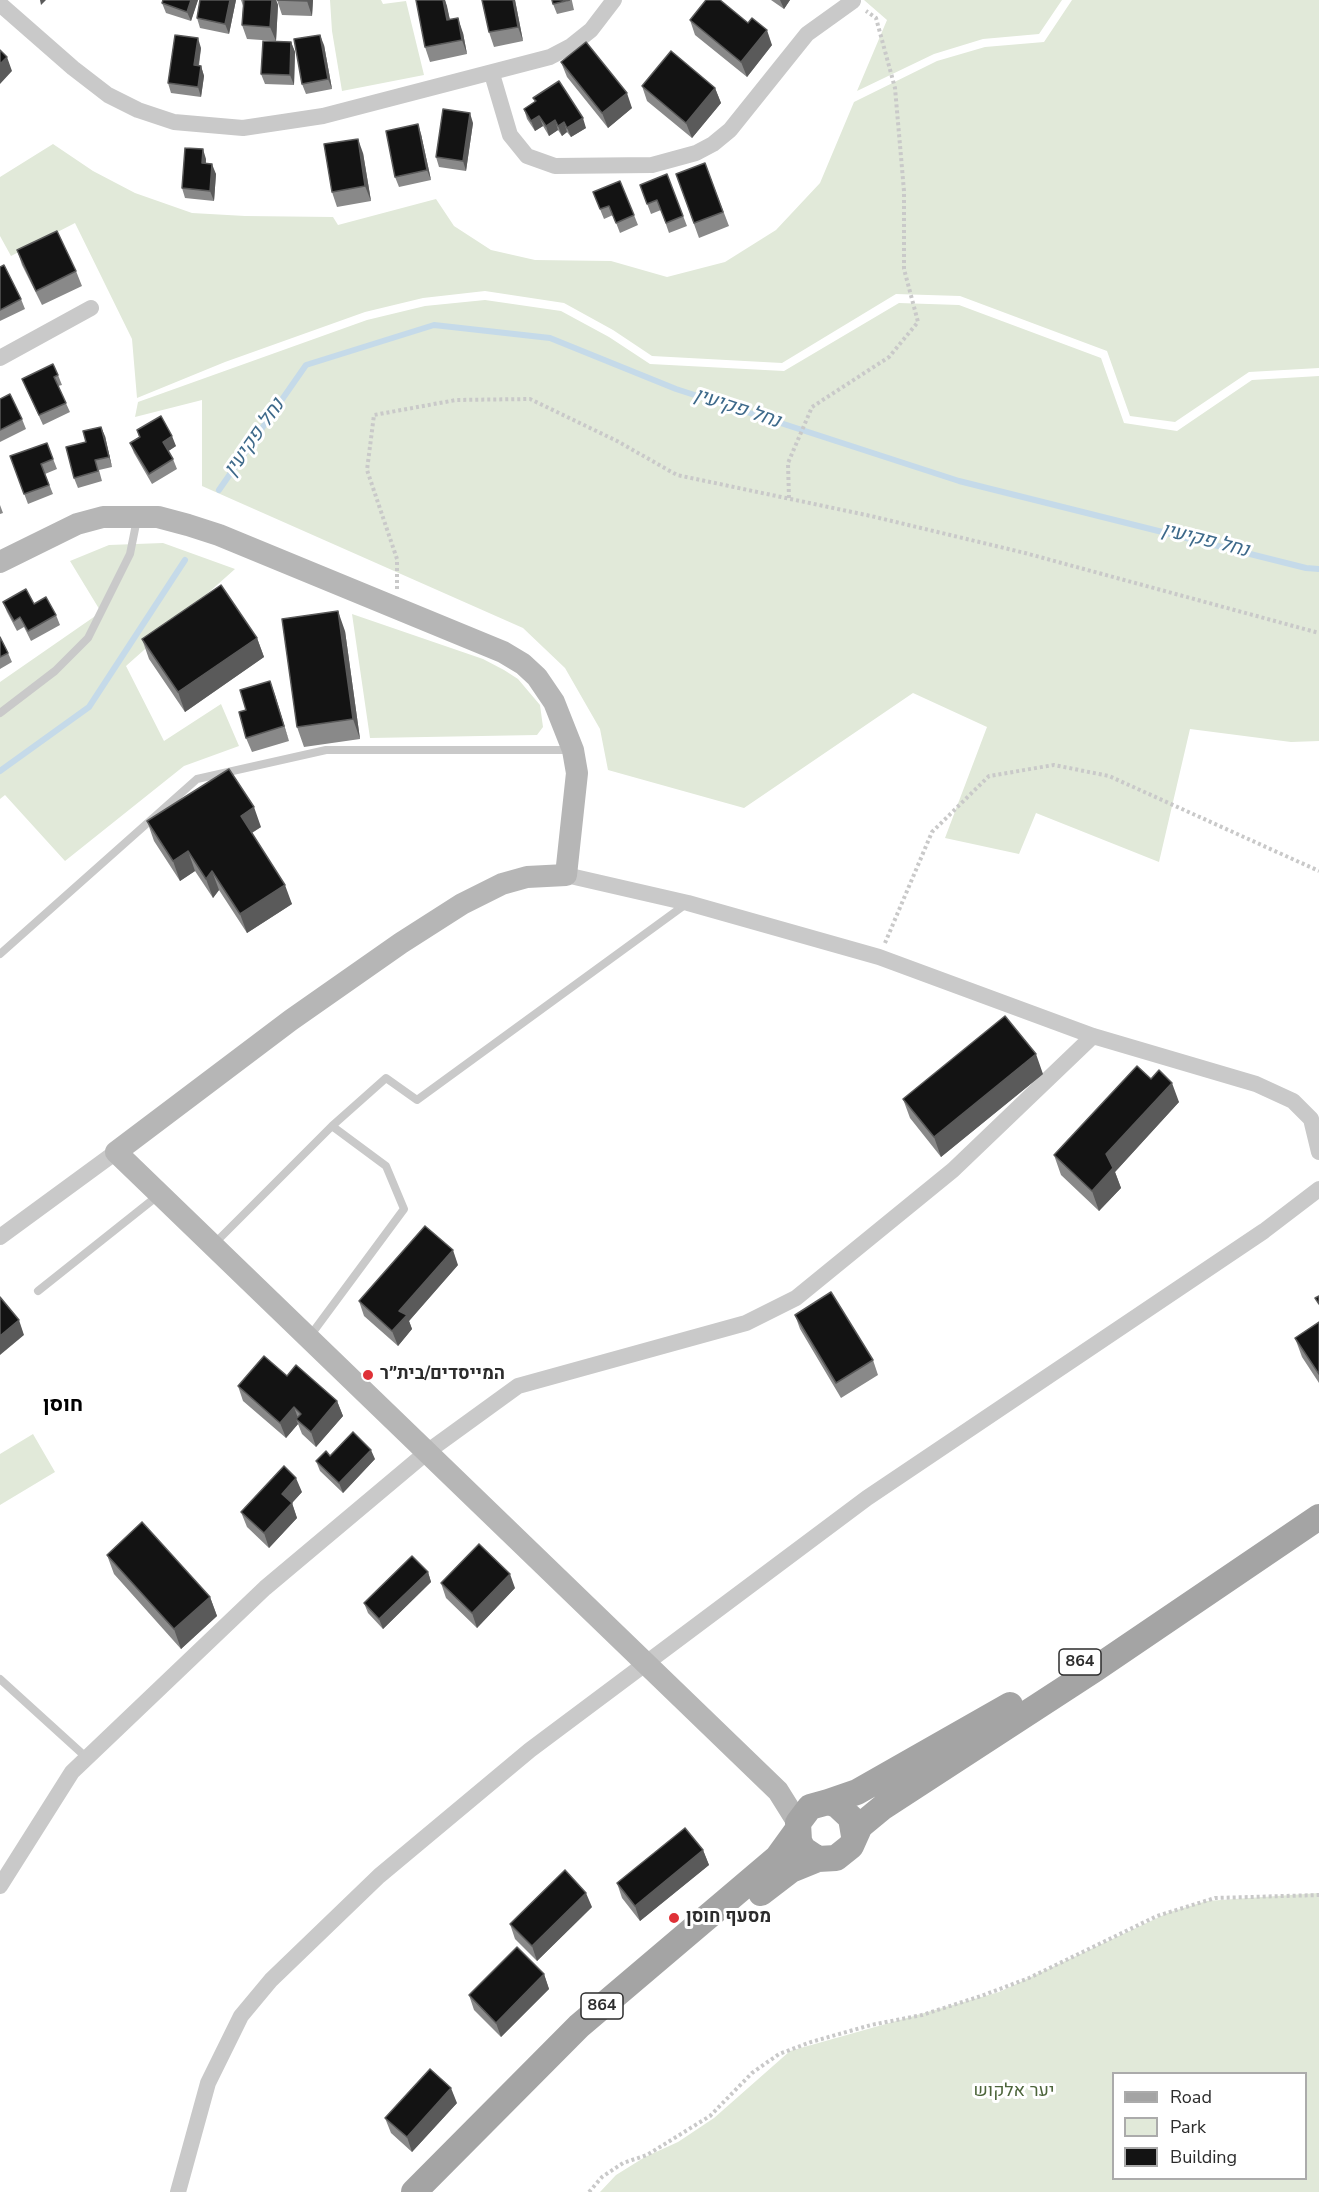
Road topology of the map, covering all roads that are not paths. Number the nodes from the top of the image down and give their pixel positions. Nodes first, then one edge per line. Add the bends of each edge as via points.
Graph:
1 (614, 0) edge
2 (853, 1) edge
3 (0, 4) edge
4 (492, 74) junction
5 (91, 308) dead end
6 (0, 357) edge
7 (138, 515) junction
8 (0, 562) edge
9 (0, 713) edge
10 (573, 750) junction
11 (566, 875) junction
12 (688, 903) junction
13 (0, 954) edge
14 (1093, 1036) junction
15 (332, 1126) junction
16 (116, 1152) junction
17 (1319, 1152) edge
18 (1319, 1189) edge
19 (160, 1194) junction
20 (0, 1237) edge
21 (213, 1245) junction
22 (38, 1291) dead end
23 (309, 1338) junction
24 (426, 1452) junction
25 (1319, 1498) edge
26 (1319, 1517) edge
27 (646, 1664) junction
28 (0, 1678) edge
29 (87, 1758) junction
30 (777, 1791) junction
31 (823, 1803) junction
32 (798, 1826) junction
33 (854, 1836) junction
34 (818, 1859) junction
35 (0, 1886) edge
36 (178, 2192) edge
37 (414, 2192) edge
38 (436, 2192) edge

1 - 4 street via 591,30 571,46 550,57
2 - 4 street via 807,34 730,130 713,144 652,165 555,166 527,156 510,135
3 - 4 street via 108,94 138,110 183,123 243,128 291,122
5 - 6 street
7 - 8 street via 103,517 77,524
7 - 9 lane via 130,554 88,638
7 - 10 street via 219,535 503,652 537,676 554,702
10 - 11 street via 576,773
10 - 13 lane via 326,750 197,779
11 - 12 street
11 - 16 street via 527,877 502,884 462,904 291,1020
12 - 14 street via 879,957
12 - 15 lane via 417,1100 386,1078
14 - 17 street via 1256,1084 1293,1101 1311,1119
14 - 24 street via 953,1170 796,1298 746,1323 518,1386
15 - 21 lane
15 - 23 lane via 386,1166 404,1209
16 - 19 street
16 - 20 street
18 - 27 street via 1264,1231 867,1498
19 - 21 street
19 - 22 lane
21 - 23 street
23 - 24 street
24 - 27 street
24 - 29 street via 265,1588
25 - 31 main road, 864 via 1045,1685 857,1792
26 - 33 main road, 864 via 883,1807
27 - 30 street
27 - 36 street via 530,1750 379,1876 271,1980 241,2016 208,2083
28 - 29 lane
29 - 35 street via 72,1772
30 - 31 street via 796,1801
30 - 32 street
31 - 32 main road via 810,1807
31 - 33 main road via 845,1810
32 - 34 main road via 803,1849
32 - 37 main road, 864 via 777,1858 579,2026
33 - 34 main road via 844,1853 836,1858
34 - 38 main road, 864 via 801,1864 774,1882 624,2007

